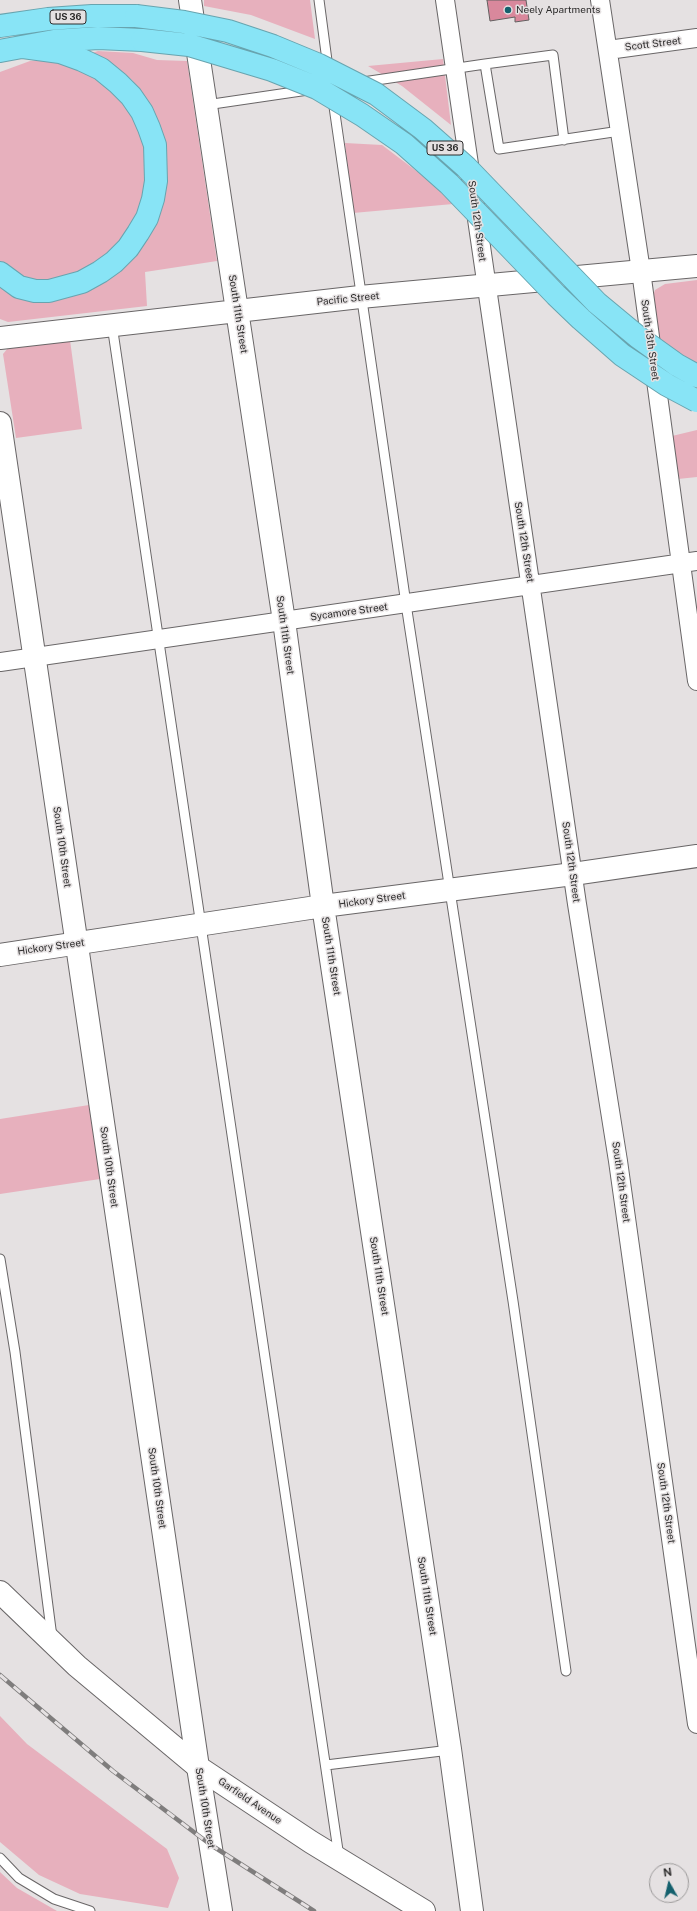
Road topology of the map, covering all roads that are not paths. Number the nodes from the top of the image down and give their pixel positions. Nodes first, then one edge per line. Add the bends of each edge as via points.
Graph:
1 (190, 0) edge
2 (319, 0) edge
3 (445, 0) edge
4 (600, 0) edge
5 (0, 26) edge
6 (697, 38) edge
7 (23, 47) junction
8 (608, 50) junction
9 (0, 51) edge
10 (485, 64) junction
11 (455, 68) junction
12 (330, 79) dead end
13 (339, 85) dead end
14 (206, 105) junction
15 (620, 131) junction
16 (564, 140) junction
17 (697, 266) edge
18 (641, 272) junction
19 (0, 274) edge
20 (487, 286) junction
21 (360, 297) junction
22 (237, 311) junction
23 (112, 325) junction
24 (0, 338) edge
25 (697, 376) edge
26 (697, 401) edge
27 (0, 423) edge
28 (689, 562) edge
29 (531, 585) junction
30 (406, 604) junction
31 (284, 621) junction
32 (159, 638) junction
33 (34, 658) junction
34 (0, 662) edge
35 (697, 681) edge
36 (697, 856) edge
37 (573, 874) junction
38 (450, 889) junction
39 (323, 906) junction
40 (200, 925) junction
41 (76, 944) junction
42 (0, 955) edge
43 (0, 1258) edge
44 (0, 1592) edge
45 (53, 1642) junction
46 (566, 1671) dead end
47 (697, 1724) edge
48 (450, 1750) junction
49 (326, 1765) junction
50 (198, 1767) junction
51 (0, 1858) edge
52 (339, 1859) junction
53 (90, 1911) edge
54 (221, 1911) edge
55 (424, 1911) edge
56 (472, 1911) edge

1 - 14 street, South 11th Street
2 - 12 lane
3 - 11 street, South 12th Street
4 - 8 street, South 13th Street
5 - 25 highway, US 36, bridge via 48,19 136,16 184,22 235,34 319,65 376,94 423,129 466,167 597,304 638,337
6 - 8 street, Scott Street
7 - 9 highway, US 36
7 - 19 highway via 60,52 82,60 101,69 118,82 142,112 149,128 155,144 156,181 149,211 138,233 128,248 100,272 82,282 49,291 19,287
7 - 26 highway, US 36, bridge via 98,38 189,45 272,70 317,88 404,144 449,184 556,295 622,355 667,385
8 - 15 street, South 13th Street
10 - 11 lane
10 - 16 lane via 499,149
10 - 16 lane via 553,55
11 - 13 lane
11 - 20 street, South 12th Street
14 - 21 lane via 331,87
14 - 22 street, South 11th Street
15 - 16 lane
15 - 18 street, South 13th Street
17 - 18 street, Pacific Street
18 - 20 street, Pacific Street
18 - 28 street, South 13th Street
20 - 21 street, Pacific Street
20 - 29 street, South 12th Street
21 - 22 street, Pacific Street
21 - 30 lane
22 - 23 street, Pacific Street
22 - 31 street, South 11th Street
23 - 24 street, Pacific Street
23 - 32 lane
27 - 33 street, South 10th Street
28 - 29 street, Sycamore Street
28 - 35 street, South 13th Street
29 - 30 street, Sycamore Street
29 - 37 street, South 12th Street
30 - 31 street, Sycamore Street
30 - 38 lane
31 - 32 street, Sycamore Street
31 - 39 street, South 11th Street
32 - 33 street, Sycamore Street
32 - 40 lane
33 - 34 street, Sycamore Street
33 - 41 street, South 10th Street
36 - 37 street, Hickory Street
37 - 38 street, Hickory Street
37 - 47 street, South 12th Street via 618,1161
38 - 39 street, Hickory Street
38 - 46 lane
39 - 40 street, Hickory Street
39 - 48 street, South 11th Street
40 - 41 street, Hickory Street
40 - 49 lane
41 - 42 street, Hickory Street
41 - 50 street, South 10th Street
43 - 45 lane via 15,1352
44 - 45 street, Garfield Avenue
45 - 50 street, Garfield Avenue via 77,1666
48 - 49 lane
48 - 56 street, South 11th Street
49 - 52 lane
50 - 52 street, Garfield Avenue
50 - 54 street, South 10th Street
51 - 53 lane via 19,1878 54,1899
52 - 55 street, Garfield Avenue

